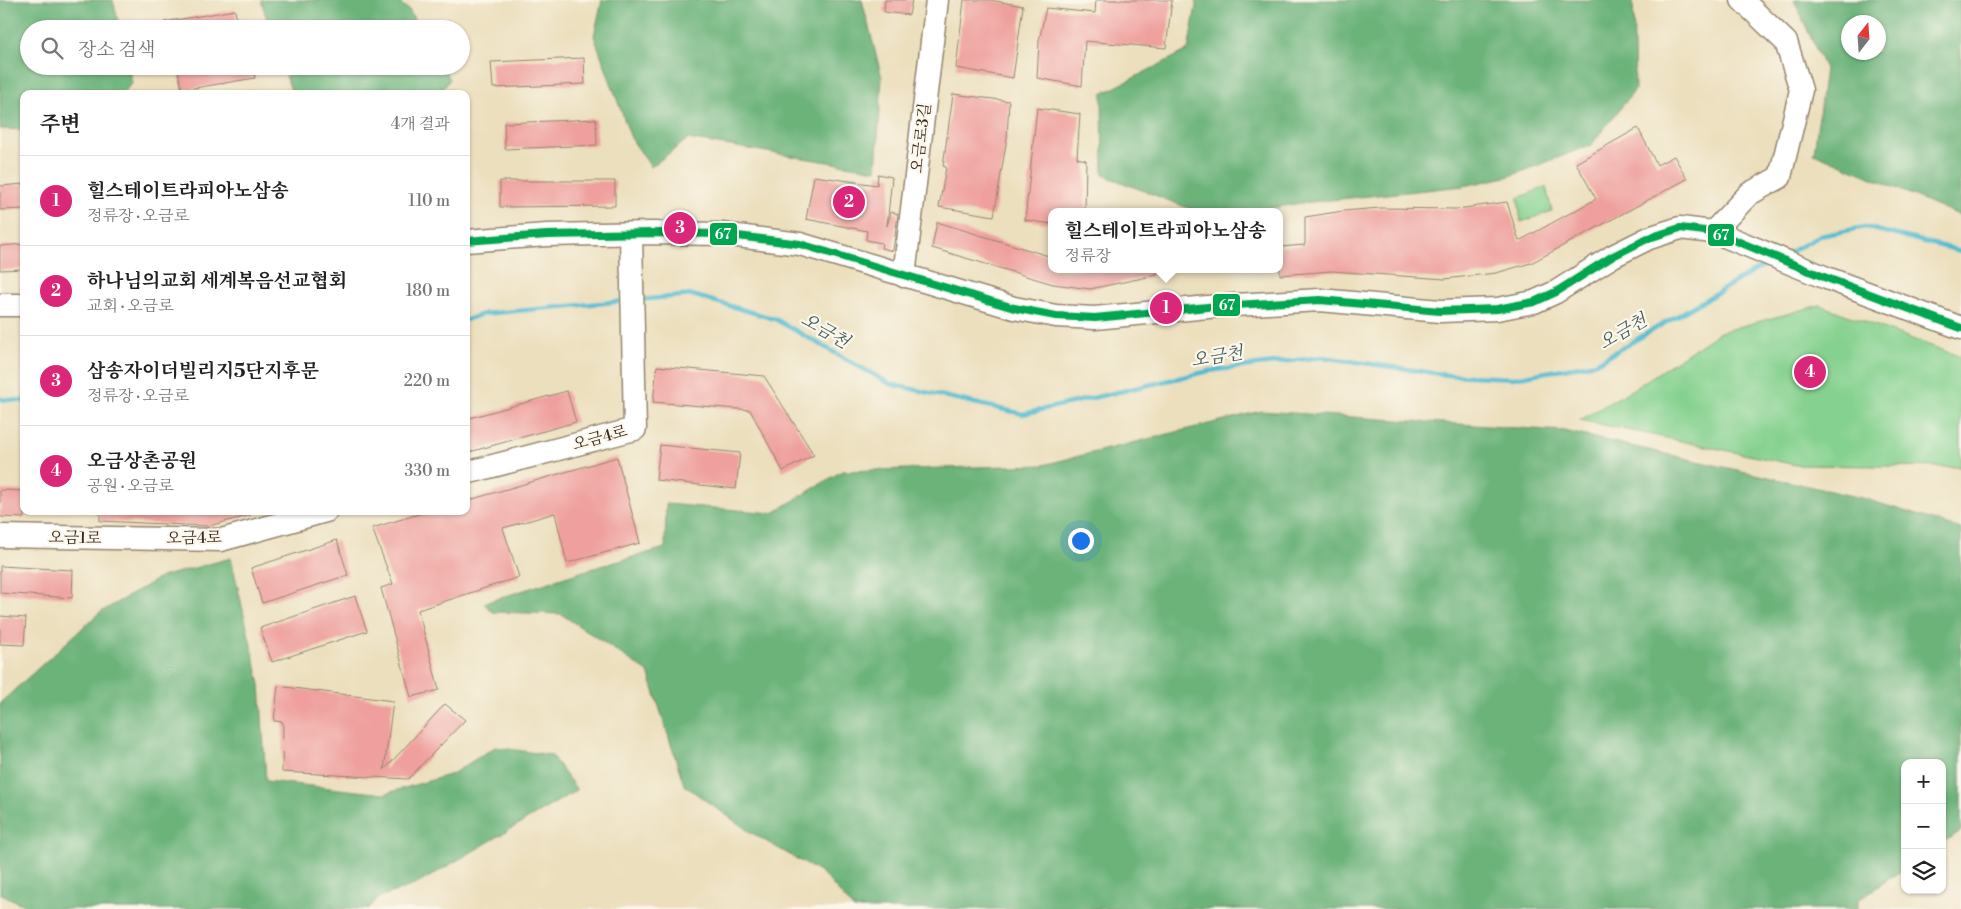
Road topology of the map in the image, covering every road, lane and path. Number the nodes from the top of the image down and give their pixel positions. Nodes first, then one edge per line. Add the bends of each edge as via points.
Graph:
1 (937, 0) edge
2 (1742, 0) edge
3 (1720, 234) junction
4 (470, 241) edge
5 (631, 244) junction
6 (904, 276) junction
7 (20, 305) edge
8 (0, 306) edge
9 (1961, 328) edge
10 (470, 473) edge
11 (312, 515) edge
12 (0, 536) edge
13 (149, 539) joint

1 - 6 street, 오금로3길
2 - 3 street via 1786,42 1801,90 1780,177 1749,194
3 - 6 street via 1680,228 1649,238 1613,256 1556,292 1534,302 1497,309 1440,311 1320,300 1095,318 1056,316 1014,308
3 - 9 street
4 - 5 street via 547,235
5 - 6 street via 722,234 800,244
5 - 10 street, 오금4로 via 635,429
7 - 8 street
11 - 13 street, 오금4로 via 221,540
12 - 13 street, 오금1로

